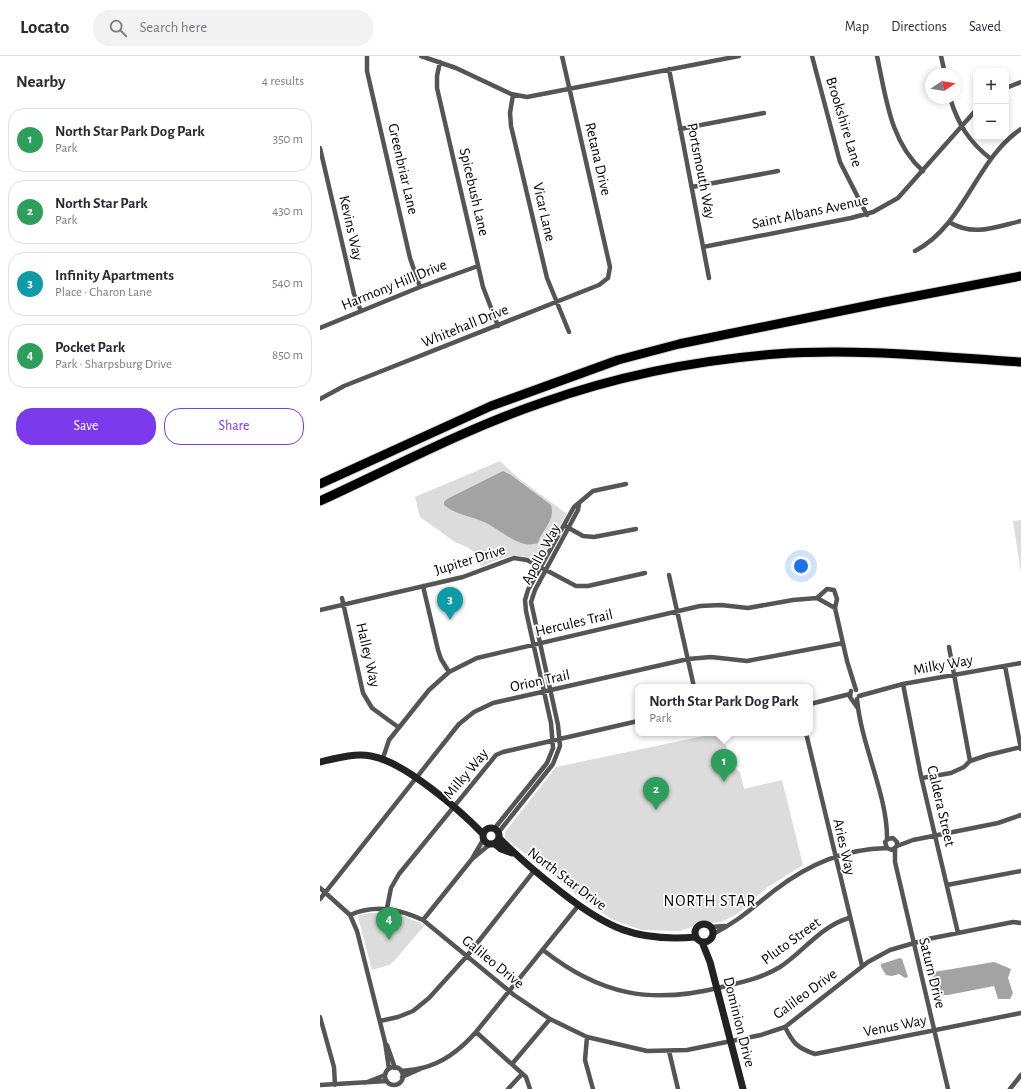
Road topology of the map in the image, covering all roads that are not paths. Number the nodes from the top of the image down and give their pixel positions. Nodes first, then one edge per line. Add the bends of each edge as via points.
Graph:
1 (367, 56) edge
2 (420, 56) edge
3 (562, 56) edge
4 (739, 56) edge
5 (812, 56) edge
6 (877, 56) edge
7 (941, 56) edge
8 (440, 62) junction
9 (944, 68) edge
10 (669, 69) junction
11 (1021, 82) edge
12 (1009, 87) edge
13 (570, 88) junction
14 (513, 95) junction
15 (952, 104) edge
16 (764, 113) dead end
17 (973, 113) edge
18 (961, 127) junction
19 (680, 129) junction
20 (1021, 129) edge
21 (320, 148) edge
22 (991, 159) junction
23 (778, 171) dead end
24 (923, 171) junction
25 (692, 188) junction
26 (866, 215) junction
27 (1021, 221) edge
28 (949, 222) junction
29 (703, 247) junction
30 (915, 251) dead end
31 (478, 266) junction
32 (610, 268) joint
33 (1021, 272) edge
34 (1021, 276) edge
35 (709, 278) dead end
36 (420, 287) junction
37 (557, 302) junction
38 (885, 302) junction
39 (361, 311) junction
40 (498, 326) junction
41 (320, 328) edge
42 (569, 332) dead end
43 (1021, 362) edge
44 (320, 399) edge
45 (320, 484) edge
46 (626, 484) dead end
47 (320, 501) edge
48 (567, 527) junction
49 (636, 529) dead end
50 (541, 567) junction
51 (546, 570) junction
52 (645, 573) dead end
53 (669, 575) dead end
54 (423, 586) junction
55 (342, 598) dead end
56 (817, 598) junction
57 (344, 605) junction
58 (835, 608) junction
59 (320, 610) edge
60 (677, 612) junction
61 (843, 643) junction
62 (540, 644) junction
63 (533, 646) junction
64 (949, 647) dead end
65 (688, 659) junction
66 (1021, 663) edge
67 (1005, 666) junction
68 (449, 672) junction
69 (954, 675) junction
70 (693, 684) edge
71 (903, 684) junction
72 (551, 691) junction
73 (544, 693) junction
74 (855, 695) junction
75 (813, 703) edge
76 (635, 722) edge
77 (398, 727) junction
78 (807, 736) edge
79 (560, 739) junction
80 (553, 740) junction
81 (1021, 748) edge
82 (383, 758) junction
83 (970, 761) junction
84 (320, 762) edge
85 (922, 778) junction
86 (417, 779) junction
87 (453, 807) junction
88 (1021, 815) edge
89 (887, 827) junction
90 (935, 835) junction
91 (491, 836) junction
92 (894, 839) junction
93 (913, 840) junction
94 (886, 841) junction
95 (896, 847) junction
96 (869, 849) junction
97 (888, 849) junction
98 (834, 856) junction
99 (895, 862) junction
100 (534, 871) junction
101 (1021, 871) edge
102 (947, 885) junction
103 (320, 888) edge
104 (325, 892) junction
105 (320, 899) edge
106 (578, 906) junction
107 (387, 908) junction
108 (350, 915) junction
109 (849, 918) junction
110 (423, 920) junction
111 (1021, 923) edge
112 (958, 932) junction
113 (704, 935) junction
114 (912, 943) junction
115 (543, 950) junction
116 (467, 956) junction
117 (862, 966) junction
118 (718, 988) junction
119 (509, 991) junction
120 (1021, 1013) edge
121 (320, 1017) edge
122 (550, 1019) junction
123 (380, 1021) junction
124 (785, 1027) junction
125 (934, 1031) junction
126 (476, 1032) junction
127 (587, 1037) junction
128 (731, 1041) junction
129 (385, 1042) junction
130 (669, 1051) junction
131 (512, 1064) junction
132 (395, 1068) junction
133 (422, 1068) junction
134 (389, 1069) junction
135 (401, 1071) junction
136 (522, 1074) junction
137 (386, 1075) junction
138 (1021, 1075) edge
139 (402, 1077) junction
140 (387, 1082) junction
141 (399, 1083) junction
142 (364, 1084) junction
143 (335, 1085) junction
144 (321, 1086) edge
145 (394, 1087) edge
146 (400, 1089) edge
147 (508, 1089) edge
148 (530, 1089) edge
149 (593, 1089) edge
150 (678, 1089) edge
151 (743, 1089) edge
152 (948, 1089) edge
153 (1010, 1089) edge

1 - 36 street, Greenbriar Lane via 367,71 410,258
2 - 8 street
3 - 13 street, Retana Drive
4 - 10 street
5 - 26 street, Brookshire Lane via 840,162
6 - 24 street via 893,126 900,144
7 - 9 street
8 - 14 street
8 - 31 street, Spicebush Lane via 437,88
10 - 13 street
10 - 19 street, Portsmouth Way
11 - 12 street
13 - 14 street via 527,97
13 - 32 street, Retana Drive
14 - 37 street, Vicar Lane via 511,126 547,278
15 - 18 street
16 - 19 street
17 - 18 street, Saint Albans Avenue
18 - 22 street via 974,144
18 - 24 street, Saint Albans Avenue
19 - 25 street, Portsmouth Way
20 - 22 street via 1003,143
21 - 39 street, Kevins Way via 350,280
22 - 28 street
23 - 25 street
24 - 26 street, Saint Albans Avenue via 898,198
25 - 29 street, Portsmouth Way
26 - 29 street, Saint Albans Avenue
27 - 28 street via 977,231
28 - 30 street via 931,242
29 - 35 street, Portsmouth Way
31 - 36 street, Harmony Hill Drive
31 - 40 street, Spicebush Lane via 488,304
32 - 37 street, Whitehall Drive via 608,278 603,283
33 - 38 highway
34 - 38 highway
36 - 39 street, Harmony Hill Drive
37 - 40 street, Whitehall Drive
37 - 42 street, Vicar Lane
38 - 45 highway via 679,344 618,360 491,406
39 - 41 street, Harmony Hill Drive
40 - 44 street, Whitehall Drive via 344,386
43 - 47 highway via 923,355 808,353 746,357 678,367 544,402 452,439
46 - 48 street, Apollo Way via 593,491 578,504 578,510
48 - 49 street via 583,536 594,537
48 - 50 street, Apollo Way
48 - 51 street, Apollo Way
50 - 51 street, Jupiter Drive
50 - 54 street, Jupiter Drive via 527,560 514,558 471,575
50 - 63 street, Apollo Way via 525,600
51 - 52 street, Jupiter Drive via 576,586 588,586
51 - 62 street, Apollo Way via 531,602
53 - 60 street
54 - 57 street, Jupiter Drive
54 - 68 street via 440,659
55 - 57 street, Halley Way
56 - 58 street
56 - 58 street via 827,589 834,590 837,599
56 - 60 street, Hercules Trail via 748,608 711,605
57 - 59 street, Jupiter Drive
57 - 77 street, Halley Way via 363,693 372,708
58 - 61 street
60 - 62 street, Hercules Trail
60 - 65 street
61 - 65 street, Orion Trail via 747,661 711,657
61 - 74 street
62 - 63 street, Hercules Trail
62 - 72 street, Apollo Way
63 - 68 street, Hercules Trail via 477,658
63 - 73 street, Apollo Way
64 - 69 street
65 - 70 street
65 - 72 street, Orion Trail
66 - 67 street, Milky Way
67 - 69 street, Milky Way
67 - 81 street
68 - 77 street, Hercules Trail via 429,690
69 - 71 street, Milky Way
69 - 83 street
71 - 74 street, Milky Way
71 - 85 street, Caldera Street
72 - 73 street, Orion Trail
72 - 79 street, Apollo Way
73 - 80 street, Apollo Way
73 - 86 street, Orion Trail via 493,703 474,712 459,724
74 - 75 street, Milky Way
74 - 89 street
76 - 79 street, Milky Way
77 - 82 street, Hercules Trail via 389,740
78 - 98 street, Aries Way
79 - 80 street, Milky Way
79 - 91 street, Apollo Way via 560,748 553,764
80 - 87 street, Milky Way via 496,755
80 - 91 street, Apollo Way via 552,752 547,763
81 - 83 street
82 - 84 street, North Star Drive via 360,755
82 - 86 street, North Star Drive via 405,769
83 - 85 street via 951,773
85 - 90 street, Caldera Street
86 - 87 street, North Star Drive
86 - 104 street, Orion Trail
87 - 91 street, North Star Drive
87 - 107 street, Milky Way via 395,880 388,897
88 - 90 street via 998,823
89 - 92 street
89 - 94 street
90 - 93 street
90 - 102 street, Caldera Street
91 - 100 street, North Star Drive via 501,849 513,853
91 - 110 street, Apollo Way
92 - 93 street
92 - 94 street, North Star Drive
92 - 95 street, Saturn Drive
93 - 95 street
94 - 96 street, North Star Drive
94 - 97 street, Saturn Drive
95 - 97 street, North Star Drive
95 - 99 street, Saturn Drive
96 - 97 street, North Star Drive
96 - 98 street, North Star Drive
97 - 99 street, Saturn Drive
98 - 109 street, Aries Way
98 - 113 street, North Star Drive via 794,877 729,925
99 - 114 street, Saturn Drive
100 - 106 street, North Star Drive
100 - 116 street
101 - 102 street
102 - 112 street, Caldera Street
103 - 104 street
104 - 105 street, Orion Trail
104 - 108 street
106 - 113 street, North Star Drive via 604,923 647,937 676,938
106 - 115 street
107 - 108 street, Galileo Drive
107 - 110 street, Galileo Drive via 406,912
108 - 123 street via 360,941
109 - 117 street, Aries Way
109 - 118 street, Pluto Street via 825,931 767,974
110 - 116 street, Galileo Drive
111 - 112 street, Galileo Drive via 1013,922
112 - 114 street, Galileo Drive
113 - 118 street, Dominion Drive
114 - 117 street, Galileo Drive via 890,950
114 - 125 street, Saturn Drive
115 - 118 street, Pluto Street via 565,967 593,982 620,990 653,997 689,995
115 - 119 street
116 - 119 street, Galileo Drive
116 - 123 street via 429,998 413,1011
117 - 124 street, Galileo Drive
118 - 128 street, Dominion Drive
119 - 122 street, Galileo Drive
119 - 126 street
120 - 125 street, Venus Way
121 - 143 street via 334,1067
122 - 127 street, Galileo Drive
122 - 131 street
123 - 129 street
124 - 125 street, Venus Way via 792,1042 815,1054
124 - 128 street, Galileo Drive
125 - 152 street, Saturn Drive
126 - 131 street
126 - 133 street via 452,1054
127 - 130 street, Galileo Drive via 647,1051
127 - 149 street via 585,1060
128 - 130 street, Galileo Drive
128 - 151 street, Dominion Drive
129 - 132 street
129 - 134 street
130 - 150 street
131 - 136 street
132 - 134 street
132 - 135 street
133 - 135 street
133 - 139 street
134 - 137 street
135 - 139 street
136 - 147 street
136 - 148 street
137 - 140 street
137 - 142 street
138 - 153 street
139 - 141 street
140 - 142 street
140 - 145 street
141 - 145 street
141 - 146 street
142 - 143 street
143 - 144 street

